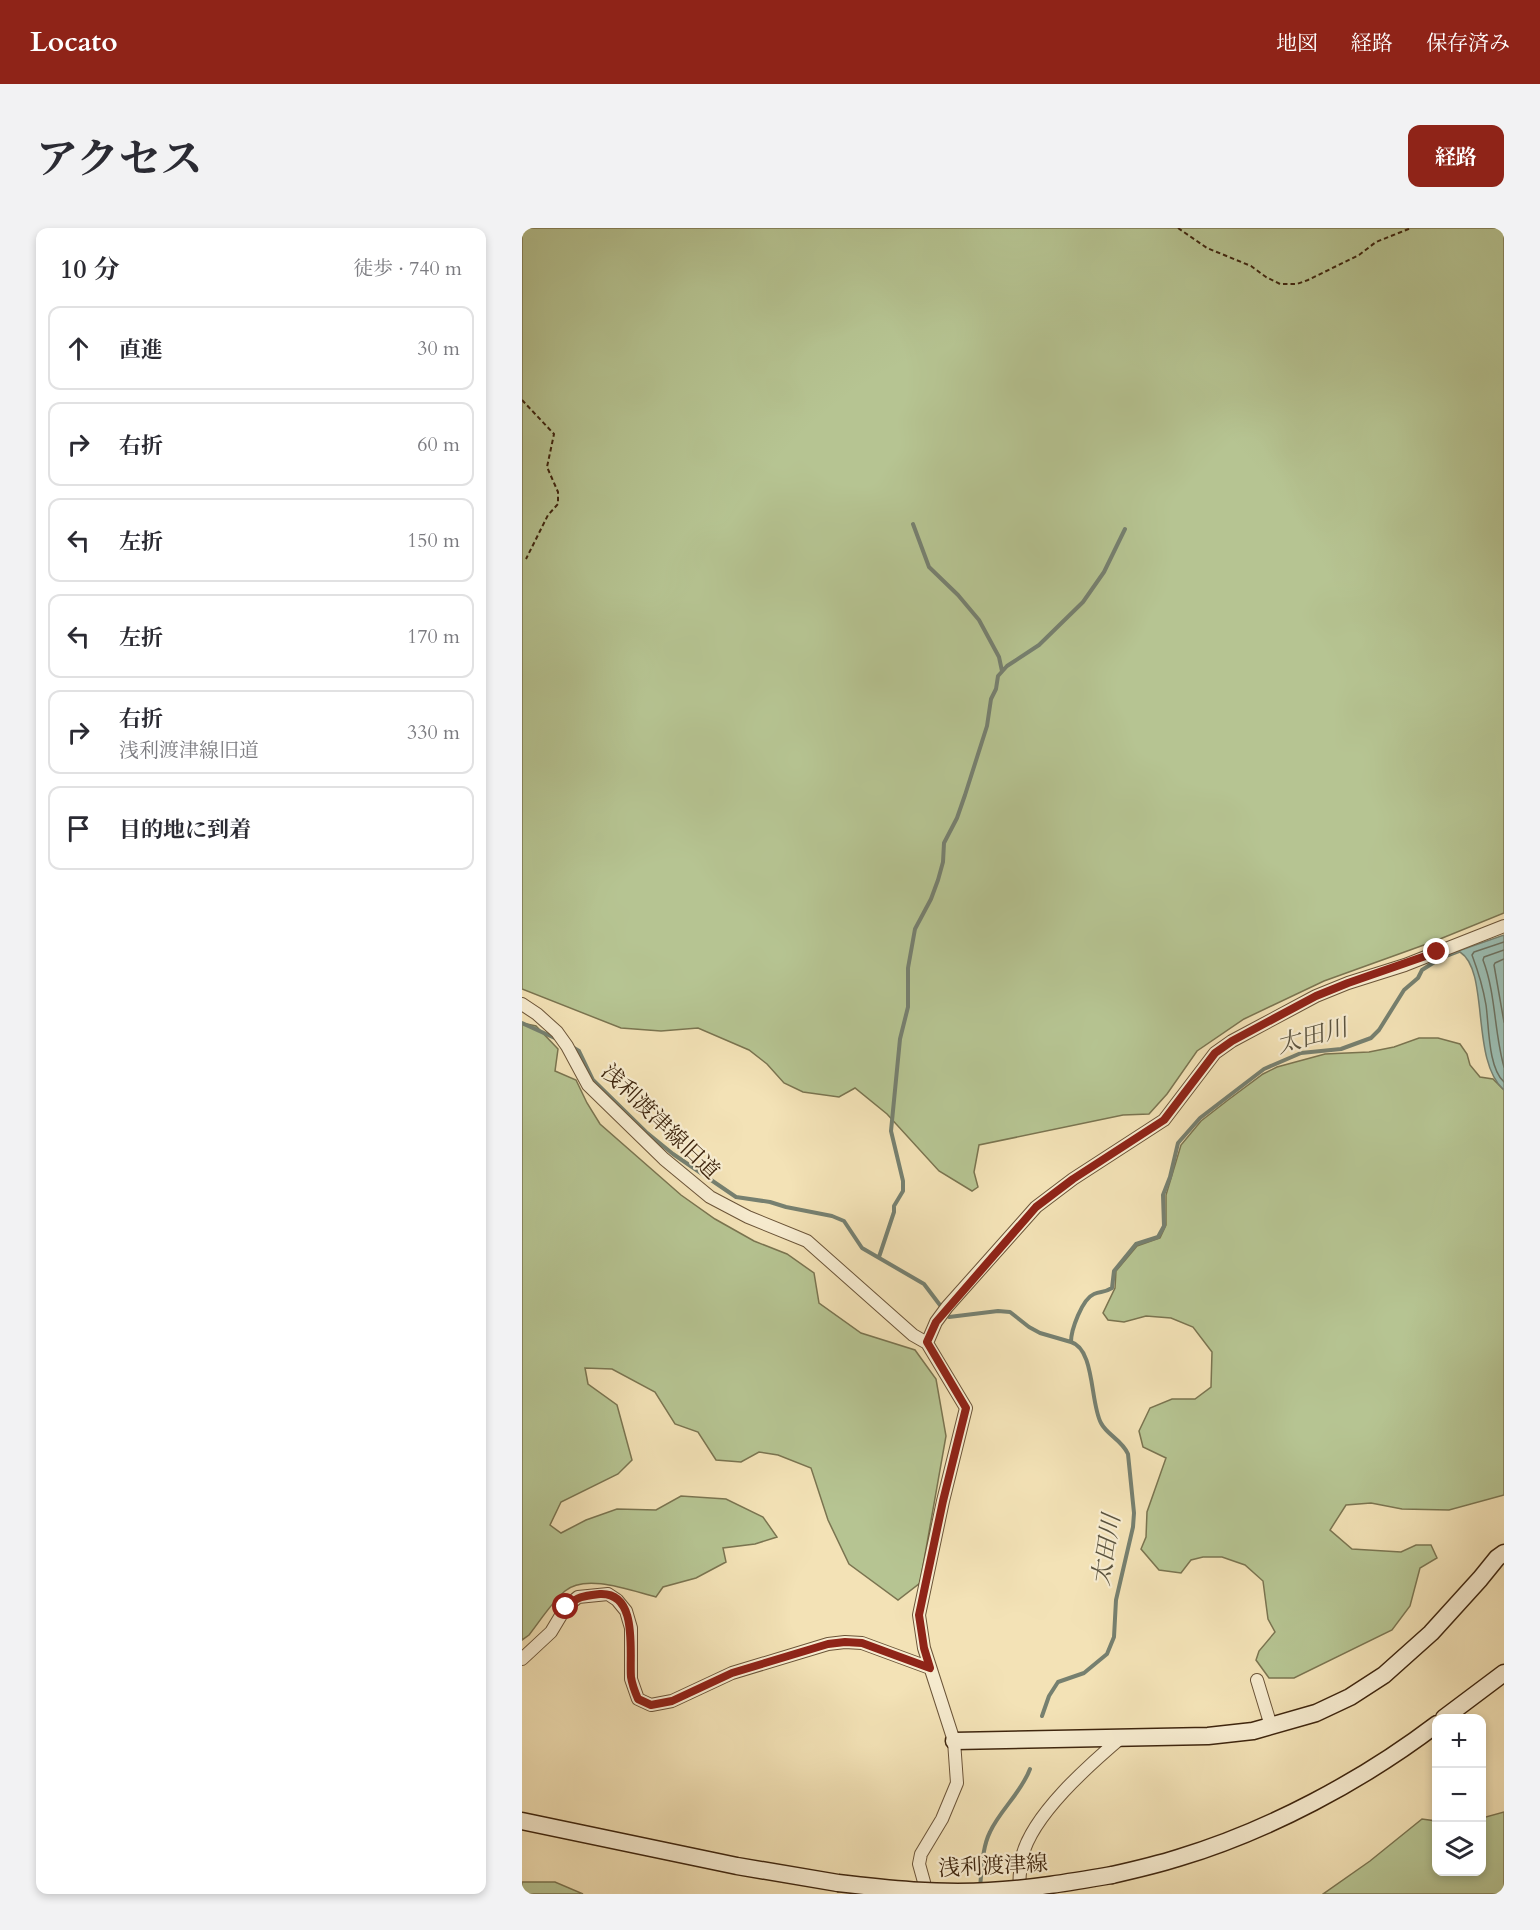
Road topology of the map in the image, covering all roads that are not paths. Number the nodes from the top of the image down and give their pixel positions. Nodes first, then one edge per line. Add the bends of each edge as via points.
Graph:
1 (1504, 927) edge
2 (522, 1004) edge
3 (927, 1342) junction
4 (1504, 1553) edge
5 (522, 1659) edge
6 (930, 1668) junction
7 (1504, 1673) edge
8 (1257, 1680) dead end
9 (1451, 1714) edge
10 (1271, 1726) junction
11 (1432, 1727) edge
12 (1122, 1737) junction
13 (954, 1741) junction
14 (522, 1821) edge
15 (924, 1894) edge
16 (1019, 1894) edge

1 - 3 street via 1327,992 1215,1053 1164,1120 1036,1207 947,1307
2 - 3 street, 浅利渡津線旧道 via 557,1032 588,1085 710,1197 807,1240 913,1335
3 - 6 street via 966,1408 919,1615
4 - 10 main road via 1431,1633 1384,1675 1316,1713
5 - 6 street via 578,1596 608,1594 626,1611 631,1628 631,1679 638,1699 651,1705 672,1701 732,1673 828,1644 862,1643
6 - 13 street
7 - 9 main road
8 - 10 street
10 - 12 main road via 1208,1736
11 - 14 main road, 浅利渡津線, bridge via 1289,1814 1236,1837 1179,1858 1053,1885 988,1891 907,1891 838,1883
12 - 13 main road
12 - 16 street via 1084,1770 1037,1825 1023,1856
13 - 15 street via 957,1783 921,1854

